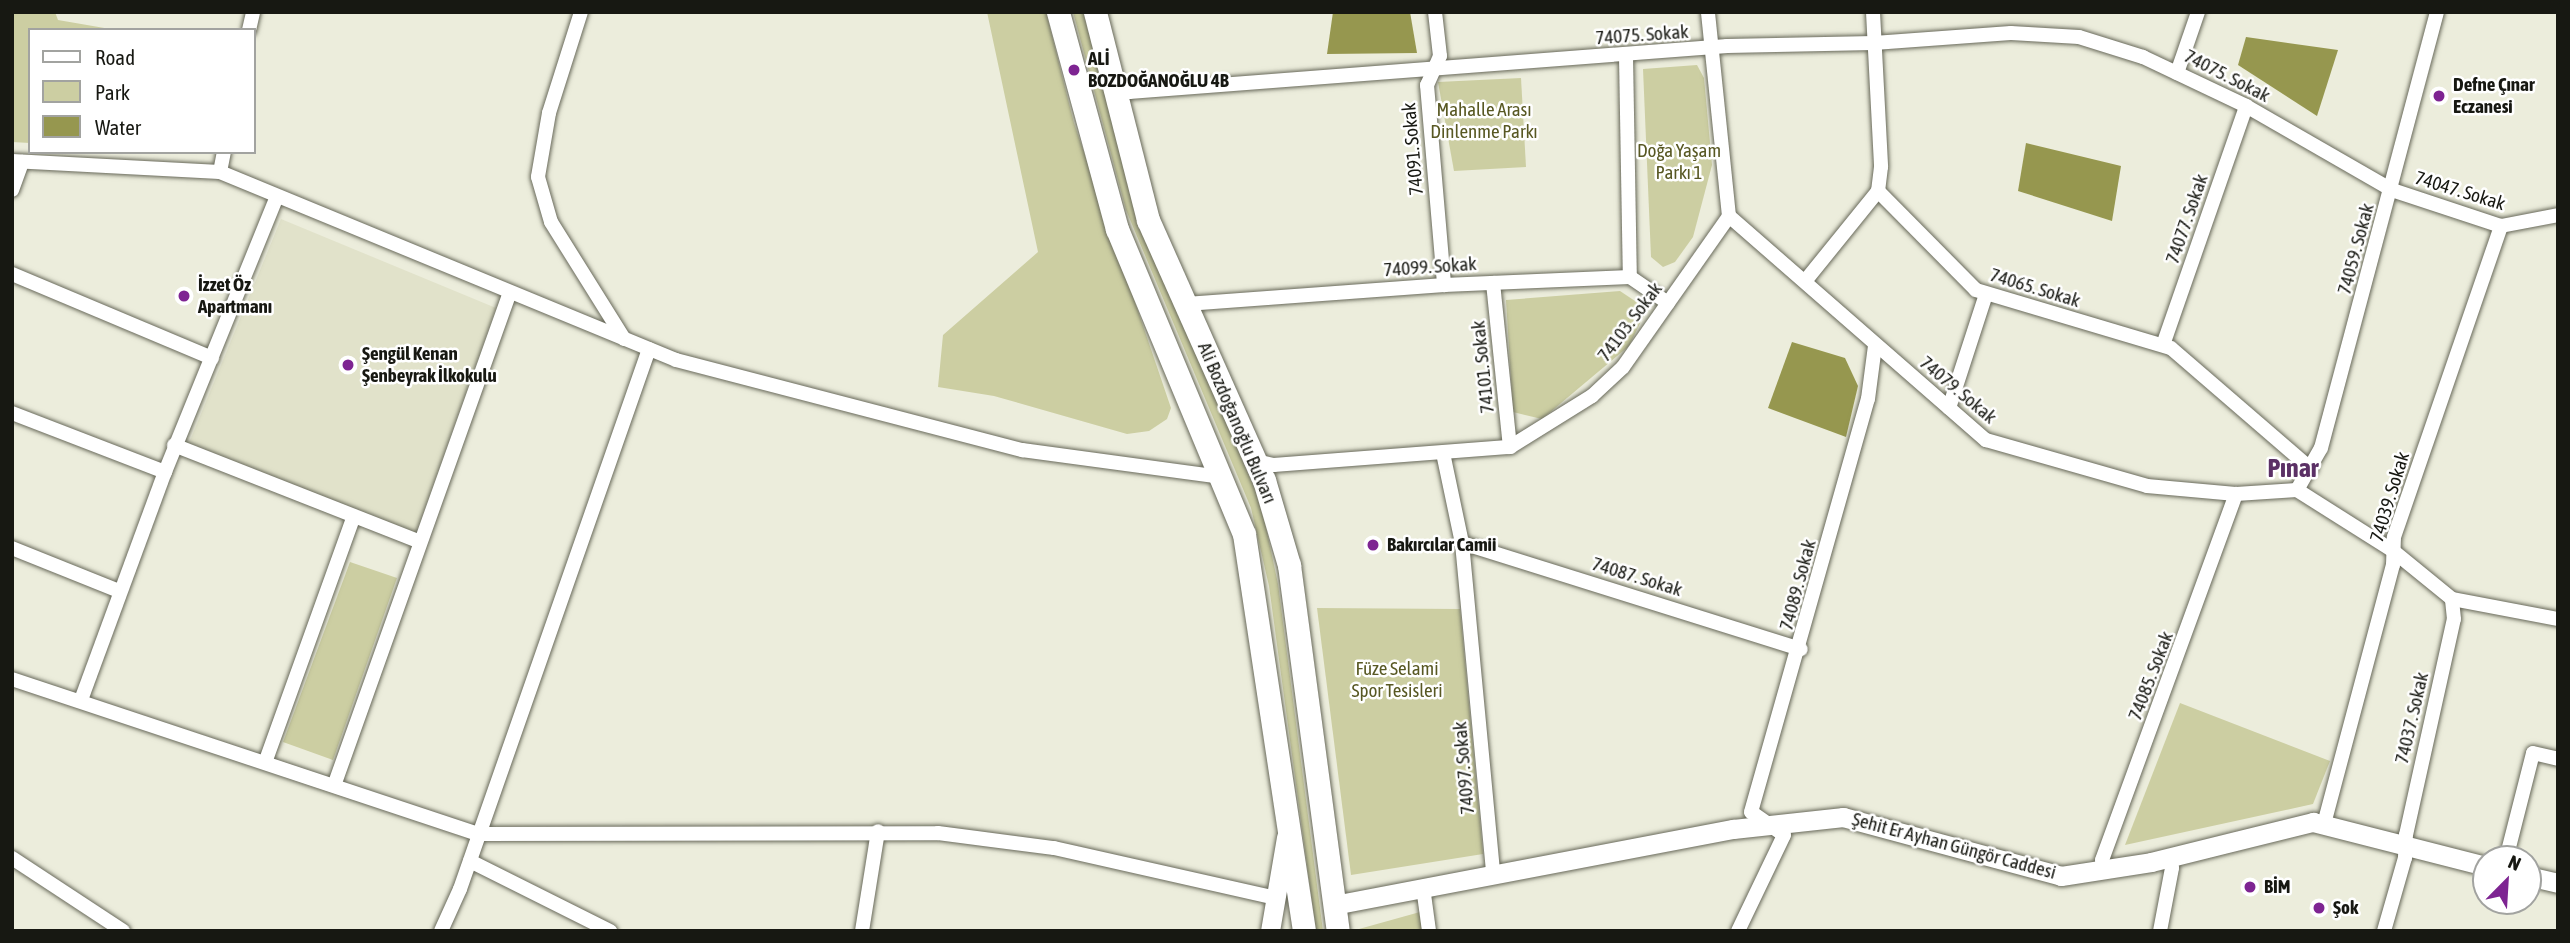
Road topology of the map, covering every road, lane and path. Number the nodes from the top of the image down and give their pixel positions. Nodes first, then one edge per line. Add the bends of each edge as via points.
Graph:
1 (581, 12) edge
2 (1058, 12) edge
3 (1095, 12) edge
4 (1434, 12) edge
5 (1708, 12) edge
6 (1873, 12) edge
7 (2437, 12) edge
8 (2197, 13) edge
9 (1874, 43) junction
10 (1712, 48) junction
11 (1626, 56) junction
12 (1434, 69) junction
13 (2177, 73) junction
14 (1113, 82) junction
15 (2246, 106) junction
16 (224, 154) edge
17 (17, 162) edge
18 (220, 172) junction
19 (12, 190) edge
20 (2392, 190) junction
21 (1878, 191) junction
22 (276, 198) junction
23 (2558, 215) edge
24 (1730, 216) junction
25 (2501, 226) junction
26 (12, 274) edge
27 (1630, 278) junction
28 (1806, 280) junction
29 (1493, 283) junction
30 (1444, 285) junction
31 (510, 292) junction
32 (1986, 294) junction
33 (1668, 303) junction
34 (1186, 304) junction
35 (624, 339) junction
36 (2163, 345) junction
37 (1875, 346) junction
38 (649, 349) junction
39 (212, 358) junction
40 (1949, 408) junction
41 (12, 413) edge
42 (174, 445) junction
43 (1510, 447) junction
44 (1443, 453) junction
45 (1256, 461) junction
46 (2311, 469) junction
47 (165, 472) junction
48 (1222, 477) junction
49 (2297, 490) junction
50 (2236, 494) junction
51 (354, 516) junction
52 (418, 541) junction
53 (1462, 543) junction
54 (12, 548) edge
55 (2392, 550) junction
56 (119, 591) junction
57 (2452, 599) junction
58 (2557, 619) edge
59 (1801, 649) junction
60 (12, 678) edge
61 (81, 700) junction
62 (2558, 759) edge
63 (266, 760) junction
64 (335, 783) junction
65 (1768, 824) junction
66 (2324, 824) junction
67 (1289, 826) junction
68 (878, 831) junction
69 (479, 834) junction
70 (2510, 845) edge
71 (2405, 846) junction
72 (2170, 857) junction
73 (12, 858) edge
74 (470, 861) junction
75 (2472, 863) edge
76 (2104, 870) junction
77 (1493, 872) junction
78 (1423, 887) junction
79 (1275, 898) junction
80 (1334, 905) junction
81 (122, 931) edge
82 (442, 931) edge
83 (610, 931) edge
84 (862, 931) edge
85 (1269, 931) edge
86 (1304, 931) edge
87 (1338, 931) edge
88 (1429, 931) edge
89 (1738, 931) edge
90 (2160, 931) edge
91 (2384, 931) edge

1 - 35 street via 548,113 538,177 551,222
2 - 48 main road, Ali Bozdoğanoğlu Bulvarı via 1117,229
3 - 14 main road, Ali Bozdoğanoğlu Bulvarı
4 - 12 street, 74091. Sokak via 1440,55
5 - 10 street
6 - 9 street
7 - 20 street, 74059. Sokak
8 - 13 street
9 - 10 street, 74075. Sokak
9 - 13 street, 74075. Sokak via 2011,33 2079,37
9 - 21 street via 1881,167
10 - 11 street, 74075. Sokak
10 - 24 street
11 - 12 street, 74075. Sokak
11 - 27 street
12 - 14 street, 74075. Sokak via 1129,92
12 - 30 street, 74091. Sokak via 1427,85
13 - 15 street, 74075. Sokak
14 - 34 main road, Ali Bozdoğanoğlu Bulvarı via 1148,220
15 - 20 street, 74075. Sokak
15 - 36 street, 74077. Sokak
16 - 18 street
17 - 18 street
17 - 19 street
18 - 22 street
20 - 25 street, 74047. Sokak
20 - 46 street, 74059. Sokak
21 - 28 street
21 - 32 street, 74065. Sokak via 1976,290
22 - 31 street
22 - 39 street
23 - 25 street, 74047. Sokak
24 - 28 street, 74079. Sokak
24 - 33 street, 74103. Sokak
25 - 55 street, 74039. Sokak
26 - 39 street
27 - 29 street, 74099. Sokak
27 - 33 street
28 - 37 street, 74079. Sokak
29 - 30 street, 74099. Sokak
29 - 43 street, 74101. Sokak
30 - 34 street, 74099. Sokak
31 - 35 street
31 - 52 street
32 - 36 street, 74065. Sokak
32 - 40 street
33 - 43 street, 74103. Sokak via 1623,368 1592,396
34 - 45 main road, Ali Bozdoğanoğlu Bulvarı
35 - 38 street
36 - 46 street, 74065. Sokak
37 - 40 street, 74079. Sokak
37 - 59 street, 74089. Sokak via 1868,399
38 - 48 street via 1022,450
38 - 69 street
39 - 42 street
40 - 50 street, 74079. Sokak via 1986,440 2147,486
41 - 47 street
42 - 47 street
42 - 51 street
43 - 44 street, 74103. Sokak
44 - 45 street, 74103. Sokak via 1274,465
44 - 53 street, 74097. Sokak
45 - 80 main road, Ali Bozdoğanoğlu Bulvarı via 1289,565
46 - 49 street, 74059. Sokak
47 - 56 street
48 - 67 main road, Ali Bozdoğanoğlu Bulvarı via 1244,534
49 - 50 street, 74079. Sokak
49 - 55 street
50 - 76 street, 74085. Sokak via 2102,860
51 - 52 street
51 - 63 street
52 - 64 street
53 - 59 street, 74087. Sokak
53 - 77 street, 74097. Sokak
54 - 56 street
55 - 57 street
55 - 66 street, 74039. Sokak via 2393,565
56 - 61 street
57 - 58 street
57 - 71 street, 74037. Sokak via 2454,619
59 - 65 street, 74089. Sokak via 1751,812
60 - 61 street
61 - 63 street
62 - 70 street via 2533,753
63 - 64 street
64 - 69 street
65 - 76 street, Şehit Er Ayhan Güngör Caddesi via 1843,817 2061,876
65 - 77 street, Şehit Er Ayhan Güngör Caddesi
65 - 89 street via 1784,835
66 - 71 street, Şehit Er Ayhan Güngör Caddesi
66 - 72 street, Şehit Er Ayhan Güngör Caddesi via 2313,822
67 - 79 street
67 - 86 main road, Ali Bozdoğanoğlu Bulvarı
68 - 69 street
68 - 79 street via 938,832 1054,848
68 - 84 street
69 - 74 street
71 - 75 street, Şehit Er Ayhan Güngör Caddesi
71 - 91 street, 74037. Sokak
72 - 76 street, Şehit Er Ayhan Güngör Caddesi
72 - 90 street via 2172,869
73 - 81 street
74 - 82 street
74 - 83 street
77 - 78 street, Şehit Er Ayhan Güngör Caddesi
78 - 80 street, Şehit Er Ayhan Güngör Caddesi
78 - 88 street
79 - 85 street
80 - 87 main road, Ali Bozdoğanoğlu Bulvarı

